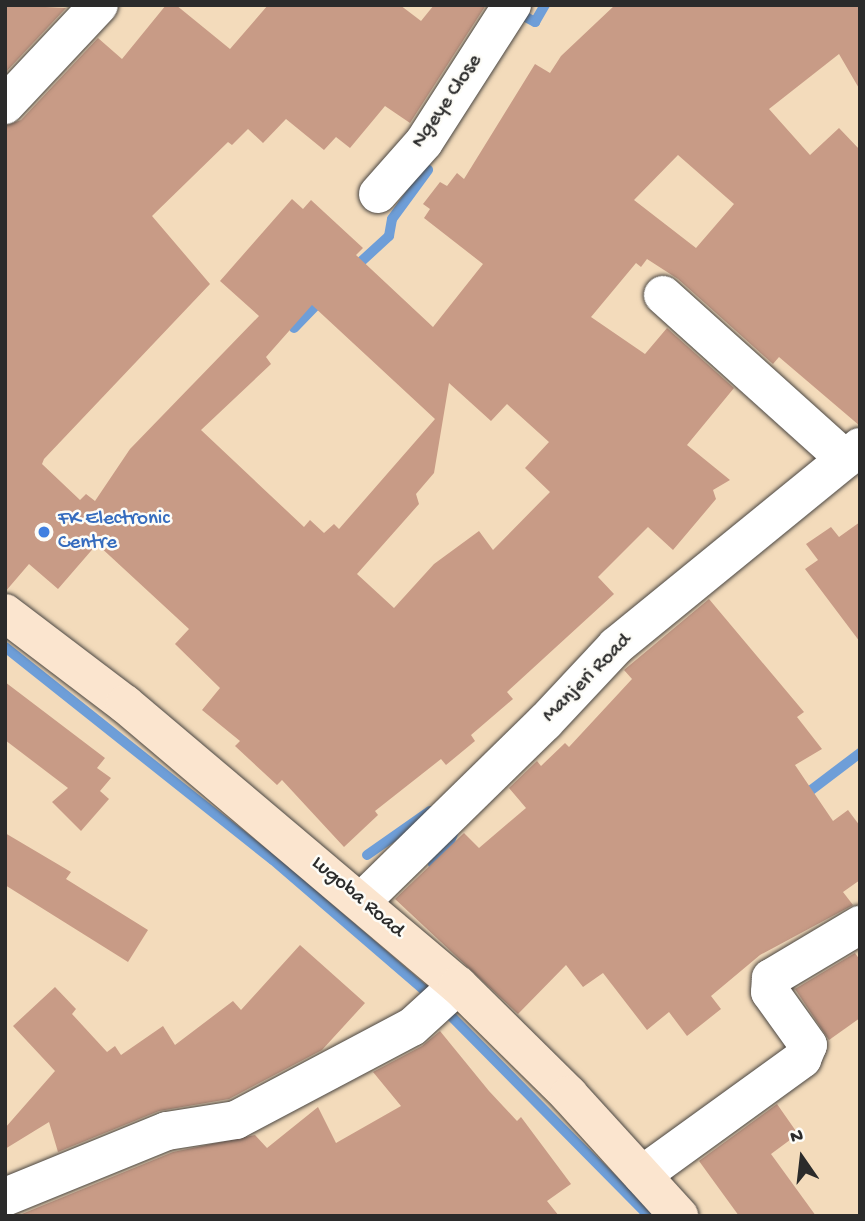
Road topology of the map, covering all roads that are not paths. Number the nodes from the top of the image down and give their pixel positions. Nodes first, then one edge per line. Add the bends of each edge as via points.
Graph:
1 (99, 5) edge
2 (512, 5) edge
3 (5, 105) edge
4 (378, 194) dead end
5 (663, 295) dead end
6 (852, 453) edge
7 (5, 613) edge
8 (362, 901) junction
9 (860, 925) edge
10 (457, 985) junction
11 (642, 1175) junction
12 (5, 1197) edge
13 (679, 1216) edge

1 - 3 street
2 - 4 street, Ngeye Close via 424,142
5 - 6 street
6 - 8 street, Manjeri Road via 616,646
7 - 8 street, Lugoba Road via 125,704
8 - 10 street, Lugoba Road
9 - 11 street via 771,978 770,992 808,1045 802,1059
10 - 11 street, Lugoba Road
10 - 12 street via 412,1027 236,1120 167,1131
11 - 13 street, Lugoba Road

